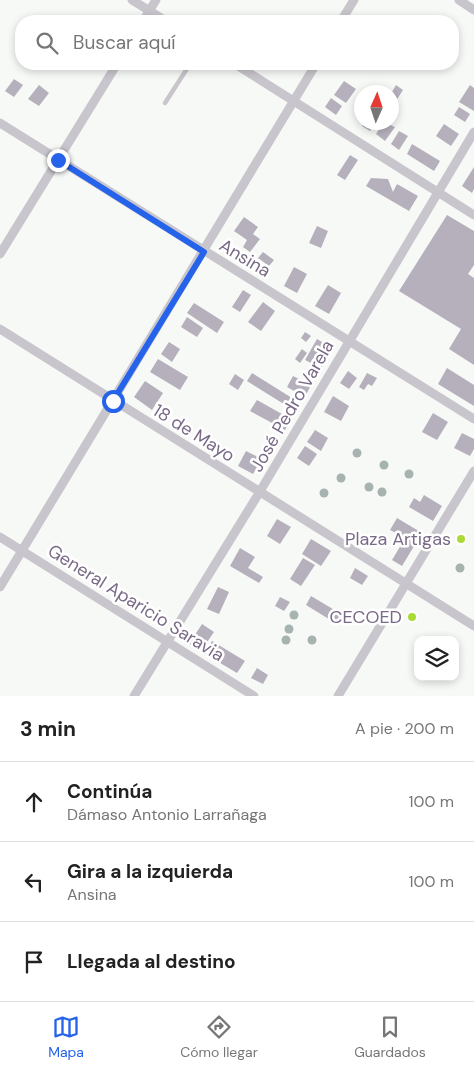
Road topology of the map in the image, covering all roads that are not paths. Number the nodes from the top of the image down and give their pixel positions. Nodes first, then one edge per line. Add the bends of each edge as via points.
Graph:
1 (132, 0) edge
2 (156, 0) edge
3 (354, 0) edge
4 (459, 0) edge
5 (474, 10) edge
6 (150, 11) junction
7 (147, 15) edge
8 (156, 15) edge
9 (345, 15) edge
10 (113, 70) edge
11 (186, 70) edge
12 (245, 70) edge
13 (312, 70) edge
14 (294, 100) junction
15 (165, 103) dead end
16 (0, 123) edge
17 (474, 132) edge
18 (58, 160) junction
19 (439, 192) junction
20 (474, 215) edge
21 (204, 252) junction
22 (0, 254) edge
23 (0, 329) edge
24 (349, 341) junction
25 (113, 401) junction
26 (474, 419) edge
27 (474, 471) edge
28 (260, 493) junction
29 (0, 537) edge
30 (21, 550) junction
31 (405, 584) junction
32 (0, 587) edge
33 (474, 626) edge
34 (167, 642) junction
35 (134, 696) edge
36 (254, 696) edge
37 (338, 696) edge

1 - 6 street
2 - 6 street
3 - 9 street
4 - 5 street
6 - 7 street
6 - 8 street
10 - 18 street
11 - 15 lane
12 - 14 street
13 - 14 street
14 - 19 street
14 - 21 street
16 - 18 street, Ansina
17 - 19 street, José Pedro Varela
18 - 21 street, Ansina
18 - 22 street
19 - 20 street
19 - 24 street, José Pedro Varela
21 - 24 street, Ansina
21 - 25 street
23 - 25 street, 18 de Mayo
24 - 26 street, Ansina
24 - 28 street, José Pedro Varela
25 - 28 street, 18 de Mayo
25 - 30 street
27 - 31 street
28 - 31 street, 18 de Mayo
28 - 34 street, José Pedro Varela
29 - 30 street, General Aparicio Saravia
30 - 32 street
30 - 34 street, General Aparicio Saravia
31 - 33 street, 18 de Mayo
31 - 37 street
34 - 35 street, José Pedro Varela
34 - 36 street, General Aparicio Saravia

